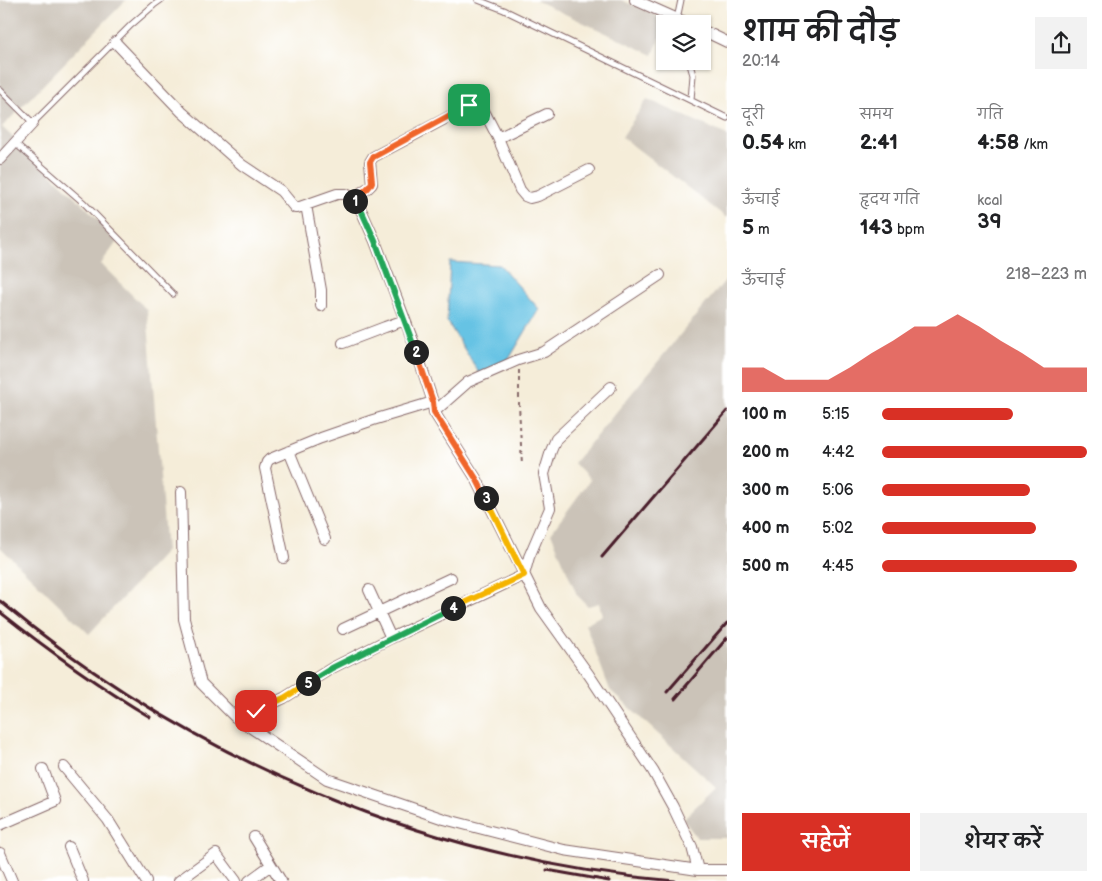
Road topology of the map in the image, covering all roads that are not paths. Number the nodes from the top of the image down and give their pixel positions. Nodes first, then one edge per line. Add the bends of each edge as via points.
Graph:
1 (161, 0) edge
2 (478, 0) edge
3 (635, 0) edge
4 (681, 0) edge
5 (666, 15) edge
6 (679, 15) edge
7 (711, 34) edge
8 (115, 42) junction
9 (727, 42) edge
10 (692, 70) edge
11 (0, 90) edge
12 (691, 100) junction
13 (547, 114) dead end
14 (727, 118) edge
15 (33, 123) junction
16 (498, 138) junction
17 (14, 143) junction
18 (0, 159) edge
19 (589, 170) dead end
20 (353, 198) junction
21 (306, 205) junction
22 (660, 275) dead end
23 (173, 294) dead end
24 (321, 306) dead end
25 (405, 320) junction
26 (343, 343) dead end
27 (610, 387) dead end
28 (433, 407) junction
29 (290, 451) junction
30 (181, 492) dead end
31 (325, 540) dead end
32 (284, 558) dead end
33 (524, 575) junction
34 (452, 578) dead end
35 (369, 590) dead end
36 (378, 613) junction
37 (343, 629) dead end
38 (391, 638) junction
39 (235, 717) junction
40 (64, 767) dead end
41 (43, 769) dead end
42 (0, 824) edge
43 (254, 837) dead end
44 (69, 847) dead end
45 (0, 854) edge
46 (271, 865) junction
47 (698, 870) junction
48 (727, 870) edge
49 (12, 881) edge
50 (83, 881) edge
51 (146, 881) edge
52 (179, 881) edge
53 (236, 881) edge
54 (249, 881) edge
55 (281, 881) edge

1 - 8 lane
2 - 12 lane
3 - 5 street
4 - 6 lane
7 - 9 street
8 - 15 lane
8 - 21 street via 182,112 242,165 281,191 295,208
10 - 12 lane
11 - 15 lane
12 - 14 lane
13 - 16 street
15 - 17 street
16 - 19 street via 520,190 530,198
16 - 20 street via 480,104 475,102 373,157 370,162 372,184
17 - 18 street
17 - 23 lane via 84,204
20 - 21 street via 337,194
20 - 25 street via 375,241
21 - 24 street
22 - 28 street via 544,352 468,382
25 - 26 street
25 - 28 street
27 - 33 street via 556,439 544,474 550,508
28 - 29 street via 373,420
28 - 33 street via 477,480
29 - 31 street
29 - 32 street via 270,459 265,468
30 - 39 street via 184,619 201,683
33 - 38 street
33 - 47 street via 541,608 653,771 692,847
34 - 36 street
35 - 36 street
36 - 37 street
36 - 38 street
38 - 39 street via 332,668 284,698
39 - 47 street via 327,778 444,819 564,850
40 - 51 street via 108,820
41 - 42 street via 56,801
43 - 46 street
44 - 50 street
45 - 49 street
46 - 54 street
46 - 55 street
47 - 48 street
52 - 53 street via 216,854

